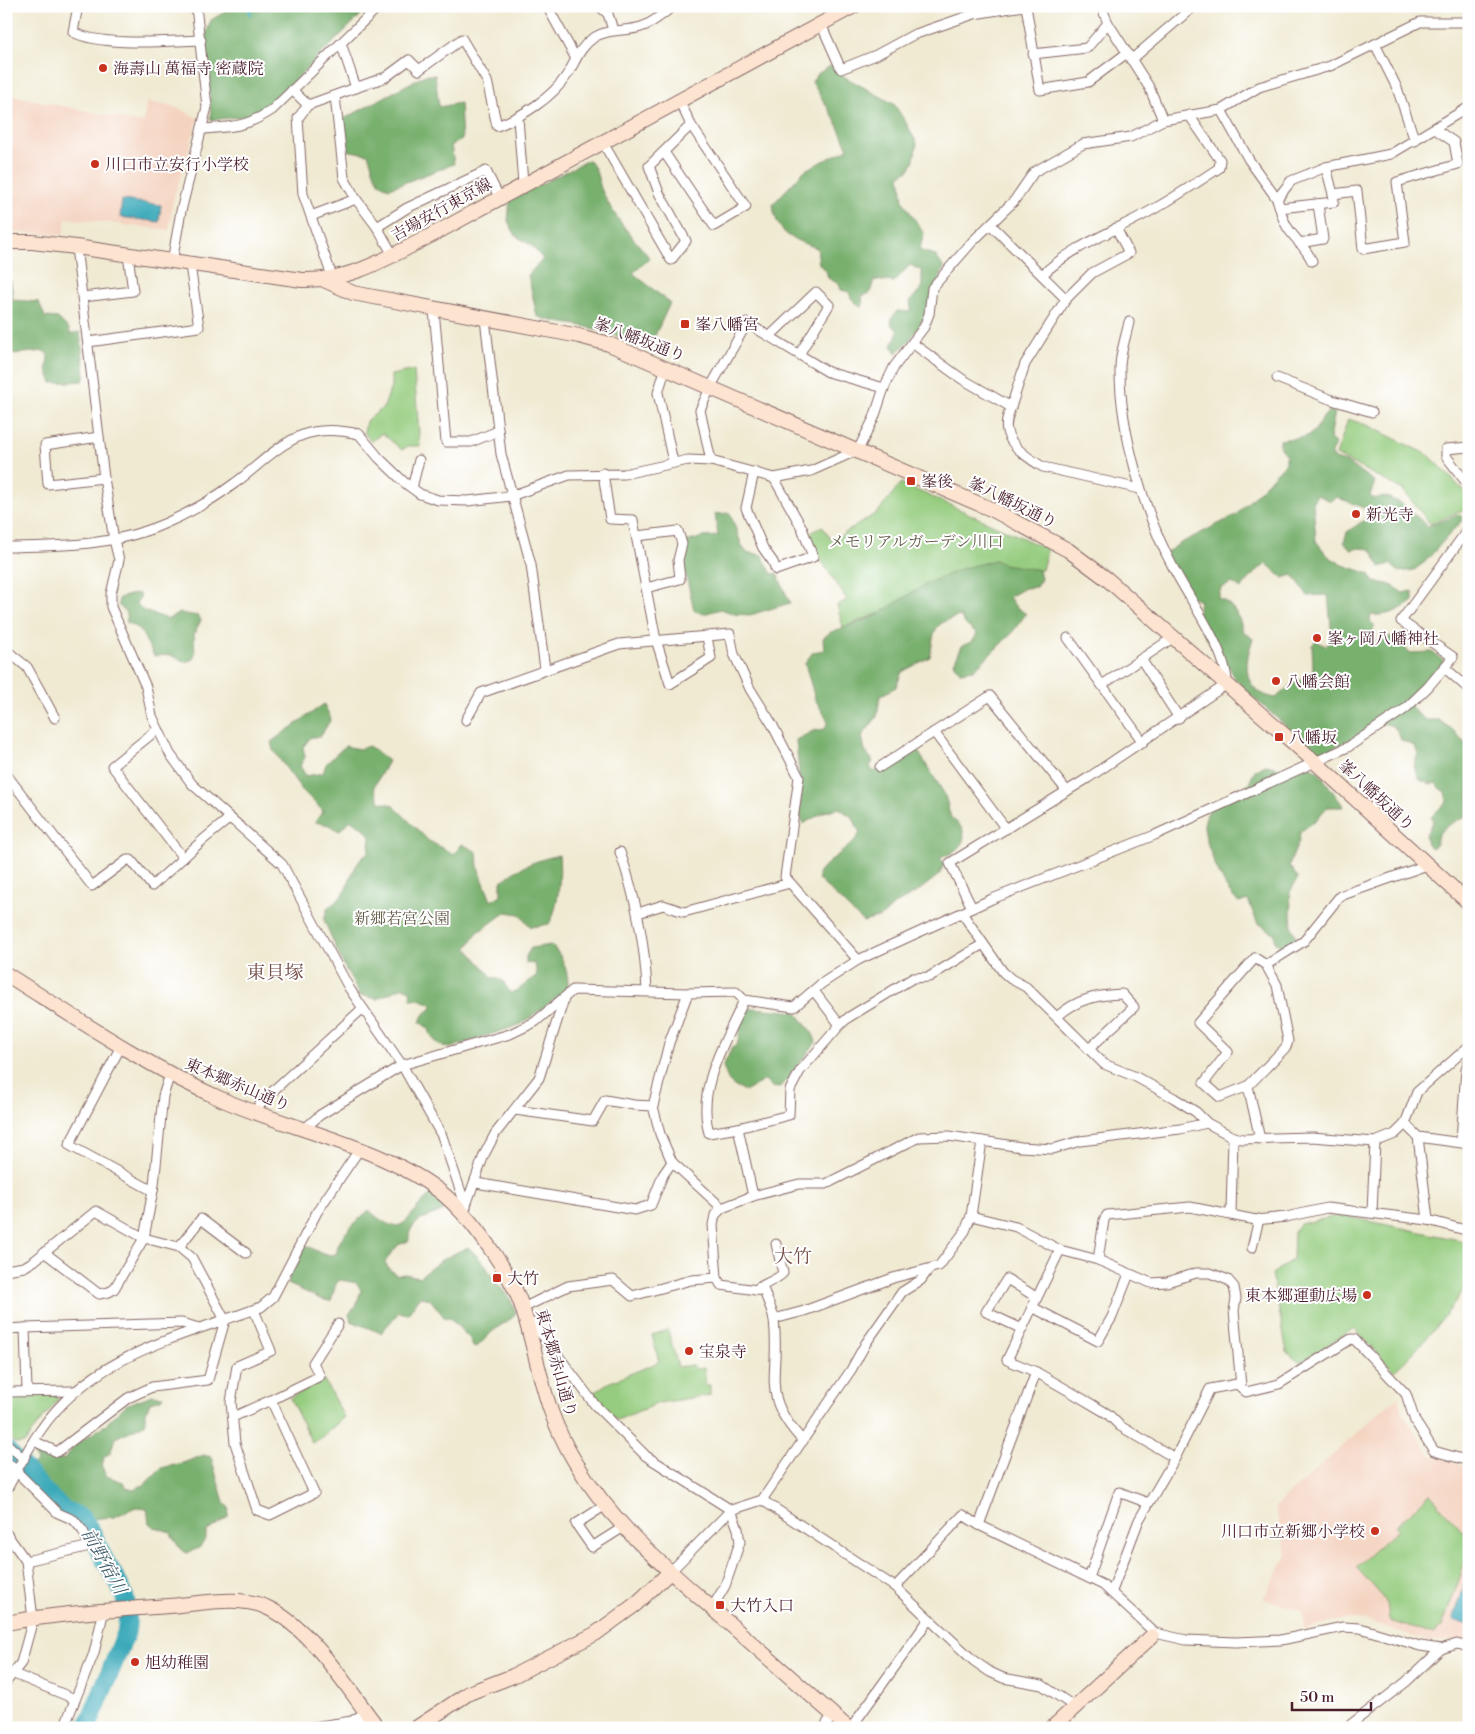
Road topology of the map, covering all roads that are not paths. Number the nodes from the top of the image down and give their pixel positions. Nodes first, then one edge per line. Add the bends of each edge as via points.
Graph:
1 (78, 6) edge
2 (196, 6) edge
3 (378, 6) edge
4 (547, 6) edge
5 (599, 6) edge
6 (673, 6) edge
7 (854, 6) edge
8 (1025, 6) edge
9 (1101, 6) edge
10 (1194, 6) edge
11 (1469, 22) edge
12 (1108, 23) junction
13 (821, 24) junction
14 (613, 30) junction
15 (201, 40) junction
16 (341, 42) junction
17 (1375, 44) junction
18 (1033, 54) junction
19 (575, 57) junction
20 (1129, 57) junction
21 (356, 88) junction
22 (292, 90) junction
23 (335, 96) junction
24 (678, 100) junction
25 (308, 106) junction
26 (1469, 107) edge
27 (1222, 110) junction
28 (1189, 115) junction
29 (518, 118) junction
30 (1163, 120) junction
31 (691, 125) junction
32 (203, 129) junction
33 (1434, 129) junction
34 (1415, 140) junction
35 (602, 141) junction
36 (664, 152) junction
37 (1326, 167) junction
38 (523, 184) junction
39 (1333, 194) junction
40 (499, 197) junction
41 (356, 199) junction
42 (1279, 204) junction
43 (1318, 204) junction
44 (311, 216) junction
45 (991, 225) junction
46 (377, 227) junction
47 (1116, 228) junction
48 (6, 242) edge
49 (1299, 243) junction
50 (76, 247) junction
51 (128, 255) junction
52 (392, 256) junction
53 (1312, 261) dead end
54 (172, 262) junction
55 (190, 265) junction
56 (1042, 275) junction
57 (329, 279) junction
58 (83, 297) junction
59 (1066, 299) junction
60 (434, 310) junction
61 (485, 319) junction
62 (1129, 322) dead end
63 (770, 336) junction
64 (88, 342) junction
65 (912, 343) junction
66 (800, 353) junction
67 (666, 367) junction
68 (1277, 378) dead end
69 (710, 386) junction
70 (884, 388) junction
71 (1011, 407) junction
72 (1372, 412) dead end
73 (498, 431) junction
74 (99, 437) junction
75 (1469, 447) edge
76 (858, 450) junction
77 (419, 460) dead end
78 (711, 461) junction
79 (672, 462) junction
80 (754, 472) junction
81 (603, 473) junction
82 (104, 478) junction
83 (774, 478) junction
84 (1469, 486) edge
85 (412, 488) junction
86 (1140, 489) junction
87 (511, 496) junction
88 (1469, 528) edge
89 (637, 536) junction
90 (114, 540) junction
91 (6, 547) edge
92 (646, 588) junction
93 (707, 637) junction
94 (1174, 637) junction
95 (1068, 638) dead end
96 (656, 640) junction
97 (6, 650) edge
98 (1141, 659) junction
99 (1445, 668) junction
100 (545, 669) junction
101 (1227, 684) junction
102 (1102, 685) junction
103 (1469, 689) edge
104 (56, 718) dead end
105 (1179, 718) junction
106 (466, 720) dead end
107 (158, 730) junction
108 (934, 732) junction
109 (1143, 742) junction
110 (1314, 761) junction
111 (880, 767) dead end
112 (6, 774) edge
113 (1067, 791) junction
114 (230, 818) junction
115 (1006, 829) junction
116 (620, 852) dead end
117 (183, 858) junction
118 (1427, 865) junction
119 (790, 883) junction
120 (1469, 903) edge
121 (972, 908) junction
122 (638, 913) junction
123 (962, 913) junction
124 (983, 944) junction
125 (858, 960) junction
126 (1266, 965) junction
127 (6, 974) edge
128 (648, 991) junction
129 (814, 991) junction
130 (688, 993) junction
131 (564, 997) junction
132 (744, 1000) junction
133 (362, 1009) junction
134 (1058, 1016) junction
135 (840, 1025) junction
136 (122, 1046) junction
137 (1469, 1046) edge
138 (1089, 1050) junction
139 (1469, 1061) edge
140 (402, 1065) junction
141 (170, 1074) junction
142 (1248, 1086) junction
143 (653, 1106) junction
144 (515, 1110) junction
145 (253, 1112) junction
146 (1207, 1122) junction
147 (1405, 1124) junction
148 (738, 1128) junction
149 (303, 1130) junction
150 (1418, 1137) junction
151 (1233, 1138) junction
152 (1260, 1139) junction
153 (982, 1141) junction
154 (1375, 1142) junction
155 (1465, 1142) edge
156 (359, 1150) junction
157 (672, 1162) junction
158 (476, 1183) junction
159 (152, 1191) junction
160 (753, 1196) junction
161 (722, 1208) junction
162 (464, 1210) junction
163 (1372, 1212) junction
164 (1231, 1213) junction
165 (970, 1216) junction
166 (1259, 1219) junction
167 (1428, 1220) junction
168 (1469, 1230) edge
169 (144, 1238) junction
170 (776, 1244) dead end
171 (179, 1247) junction
172 (1252, 1248) dead end
173 (1060, 1250) junction
174 (44, 1252) junction
175 (246, 1253) dead end
176 (1098, 1260) junction
177 (6, 1270) edge
178 (928, 1270) junction
179 (1129, 1274) junction
180 (717, 1278) junction
181 (754, 1290) junction
182 (1036, 1297) junction
183 (1032, 1307) junction
184 (254, 1310) junction
185 (524, 1314) junction
186 (774, 1318) junction
187 (225, 1320) junction
188 (338, 1324) dead end
189 (25, 1328) junction
190 (6, 1329) edge
191 (200, 1329) junction
192 (1022, 1329) junction
193 (1036, 1372) junction
194 (1241, 1386) junction
195 (27, 1391) junction
196 (74, 1391) junction
197 (6, 1392) edge
198 (271, 1400) junction
199 (232, 1417) junction
200 (803, 1440) junction
201 (34, 1441) junction
202 (6, 1443) edge
203 (1175, 1458) junction
204 (24, 1459) junction
205 (6, 1461) edge
206 (1469, 1461) edge
207 (17, 1471) junction
208 (6, 1491) edge
209 (762, 1500) junction
210 (1148, 1502) junction
211 (604, 1506) junction
212 (731, 1510) junction
213 (980, 1525) junction
214 (622, 1528) junction
215 (6, 1533) edge
216 (26, 1562) junction
217 (670, 1572) junction
218 (1089, 1578) junction
219 (895, 1587) junction
220 (1112, 1591) junction
221 (712, 1608) junction
222 (104, 1610) junction
223 (33, 1619) junction
224 (929, 1619) junction
225 (6, 1623) edge
226 (1154, 1635) junction
227 (1469, 1647) edge
228 (1441, 1649) junction
229 (14, 1674) junction
230 (6, 1682) edge
231 (75, 1699) junction
232 (1075, 1707) junction
233 (367, 1714) junction
234 (833, 1714) junction
235 (67, 1720) dead end
236 (307, 1728) edge
237 (358, 1728) edge
238 (378, 1728) edge
239 (416, 1728) edge
240 (824, 1728) edge
241 (850, 1728) edge
242 (1052, 1728) edge
243 (1346, 1728) edge

1 - 15 street via 74,32 83,37 138,42
2 - 15 street
3 - 16 street
4 - 19 street
5 - 14 street via 608,14
6 - 14 street via 640,27
7 - 13 street, 吉場安行東京線
8 - 13 street via 974,14 913,35 841,69
8 - 18 street
9 - 12 street
10 - 20 street
11 - 17 street via 1420,22
12 - 18 street via 1087,48
12 - 20 street
13 - 24 street, 吉場安行東京線
14 - 19 street via 596,36
15 - 32 street via 207,106
16 - 21 street
16 - 22 street
17 - 27 street via 1330,66 1259,87
17 - 34 street via 1397,88
18 - 20 street via 1040,90 1088,82
19 - 29 street via 559,84
20 - 30 street via 1150,87
21 - 23 street
21 - 29 street via 386,77 408,60 419,70 462,39 487,82 497,126
22 - 25 street
22 - 32 street via 254,122
23 - 25 street
23 - 41 street via 344,178
24 - 31 street
24 - 35 street, 吉場安行東京線
25 - 44 street via 298,118 302,194
26 - 33 street
27 - 28 street
27 - 42 street via 1249,160
28 - 30 street
28 - 47 street via 1220,160 1219,168 1154,209
29 - 38 street
30 - 45 street via 1131,137 1082,144 1034,172 1014,201
31 - 36 street
31 - 36 street via 746,207 714,226
32 - 54 street via 181,211
33 - 34 street
33 - 39 street via 1454,142 1458,164 1397,182 1405,242 1363,249 1357,191
34 - 37 street via 1391,154
35 - 36 street via 672,260 686,241 659,193 649,166
35 - 38 street, 吉場安行東京線
37 - 39 street
37 - 42 street via 1291,181
38 - 40 street, 吉場安行東京線
39 - 43 street via 1334,202
40 - 46 street via 486,171 407,208
40 - 52 street, 吉場安行東京線
41 - 44 street
41 - 46 street
42 - 43 street
42 - 49 street via 1283,222
43 - 49 street via 1323,239
44 - 57 street
45 - 56 street
45 - 65 street via 932,288 929,314
46 - 52 street
47 - 56 street via 1080,246
47 - 59 street via 1129,254 1092,273
48 - 50 street, 吉場安行東京線
49 - 53 street
50 - 51 street, 吉場安行東京線
50 - 58 street
51 - 54 street, 吉場安行東京線
51 - 58 street via 133,291
52 - 57 street, 吉場安行東京線 via 365,269
54 - 55 street, 吉場安行東京線
55 - 57 street, 吉場安行東京線 via 302,280
55 - 64 street via 199,328
56 - 59 street
57 - 60 street, 峯八幡坂通り via 353,293
58 - 64 street
59 - 71 street via 1025,364
60 - 61 street, 峯八幡坂通り
60 - 73 street via 446,442 471,442
61 - 67 street, 峯八幡坂通り via 592,339
61 - 73 street
62 - 86 street via 1120,366 1124,415
63 - 66 street
63 - 66 street via 816,292 829,305
63 - 69 street via 747,323
64 - 74 street
65 - 70 street via 894,367
65 - 71 street via 962,379
66 - 70 street via 828,372
67 - 69 street, 峯八幡坂通り
67 - 79 street via 658,393
68 - 72 street
69 - 76 street, 峯八幡坂通り
69 - 78 street via 700,410
70 - 76 street
71 - 86 street via 1007,431 1012,441 1033,461 1043,467
73 - 87 street
74 - 82 street
74 - 82 street via 45,445 48,484
75 - 84 street via 1446,449 1446,456
76 - 83 street via 811,471
76 - 94 street, 峯八幡坂通り via 993,510 1068,550
77 - 85 street
78 - 79 street
78 - 80 street
79 - 81 street via 640,472
80 - 83 street
80 - 83 street via 746,508 776,570 813,557 802,528
81 - 87 street via 560,477
81 - 89 street via 610,519 631,519
82 - 90 street
85 - 87 street via 438,500 468,501
85 - 90 street via 379,458 359,434 315,431 301,436 234,484 166,524
86 - 101 street via 1174,570 1225,663
87 - 100 street via 531,565
88 - 99 street via 1401,621 1453,657
89 - 92 street
89 - 92 street via 678,531 682,544 678,560 680,579
90 - 91 street via 81,546
90 - 107 street via 119,560 111,607 146,687
92 - 96 street
93 - 96 street
93 - 96 street via 711,658 670,684
93 - 119 street via 730,634 734,654 750,689 799,777 785,877
94 - 98 street
94 - 101 street, 峯八幡坂通り
95 - 102 street
96 - 100 street via 619,644
97 - 104 street via 27,667
98 - 102 street
98 - 105 street
99 - 103 street
99 - 110 street via 1405,709 1384,724 1348,747
100 - 106 street via 481,693
101 - 105 street
101 - 110 street, 峯八幡坂通り
102 - 109 street
105 - 109 street
107 - 114 street via 187,778
107 - 117 street via 112,766
108 - 111 street
108 - 113 street via 990,696
108 - 115 street
109 - 113 street
110 - 118 street, 峯八幡坂通り
110 - 121 street via 1155,836
112 - 117 street via 92,886 130,860 152,886
113 - 115 street
114 - 117 street
114 - 133 street via 282,864
115 - 121 street via 950,863
116 - 122 street
118 - 120 street, 峯八幡坂通り
118 - 126 street via 1340,896 1304,941
119 - 122 street via 684,912 663,905
119 - 125 street
121 - 123 street
122 - 128 street
123 - 124 street
123 - 125 street
124 - 134 street via 1003,972 1026,987
124 - 135 street via 929,977 913,978
125 - 129 street
126 - 142 street via 1276,985 1288,1041
126 - 142 street via 1256,958 1198,1023 1228,1052 1204,1083 1220,1098
127 - 136 street, 東本郷赤山通り
128 - 130 street
128 - 131 street via 574,990
129 - 132 street via 794,1007
129 - 135 street
130 - 132 street via 736,992
130 - 143 street via 669,1043
131 - 140 street via 534,1022 510,1034
131 - 144 street via 539,1078
132 - 148 street via 707,1086 704,1109 709,1133
133 - 140 street
133 - 145 street
134 - 138 street
134 - 138 street via 1078,1001 1103,994 1122,994 1134,1007
135 - 148 street via 800,1071 790,1090 790,1115
136 - 141 street, 東本郷赤山通り
136 - 159 street via 69,1145
137 - 147 street via 1417,1092
138 - 146 street via 1104,1064 1146,1082
139 - 155 street via 1466,1069
140 - 149 street
140 - 162 street via 442,1136
141 - 145 street, 東本郷赤山通り
141 - 159 street via 163,1096
142 - 152 street
143 - 144 street via 605,1100 593,1121
143 - 157 street
144 - 158 street via 484,1155
145 - 149 street, 東本郷赤山通り
146 - 151 street
146 - 153 street via 1053,1149
147 - 150 street
147 - 154 street via 1395,1134
148 - 160 street
149 - 156 street, 東本郷赤山通り
150 - 155 street
150 - 167 street
151 - 152 street
151 - 164 street
152 - 154 street via 1312,1137
153 - 160 street via 949,1136 919,1137 826,1184 799,1184
153 - 165 street
154 - 163 street
156 - 162 street, 東本郷赤山通り via 421,1178
156 - 184 street via 317,1212 273,1297
157 - 158 street via 662,1175 651,1205 635,1210
157 - 161 street
158 - 162 street
159 - 169 street
160 - 161 street
161 - 180 street via 715,1215 713,1225
162 - 185 street, 東本郷赤山通り via 492,1252
163 - 166 street via 1328,1208
163 - 167 street
164 - 166 street
164 - 176 street via 1190,1206 1107,1215
165 - 173 street via 1016,1227
165 - 178 street via 965,1231 944,1261
166 - 172 street
167 - 168 street
169 - 171 street
169 - 174 street via 96,1211
169 - 174 street via 114,1289 99,1294
170 - 181 street via 783,1273
171 - 175 street via 201,1219
171 - 187 street via 192,1258
173 - 176 street
173 - 182 street
174 - 177 street via 24,1266
176 - 179 street
178 - 186 street via 893,1278 804,1311
178 - 200 street via 921,1280 902,1292
179 - 183 street via 1112,1317 1098,1341
179 - 194 street via 1151,1283 1196,1273 1210,1273 1228,1280 1236,1298 1234,1311
180 - 181 street via 720,1285
180 - 185 street via 691,1280 632,1296 613,1280 568,1286
181 - 186 street via 764,1291
182 - 183 street
182 - 192 street via 1007,1280 986,1312
183 - 192 street
184 - 187 street
184 - 199 street via 271,1351 237,1366
185 - 211 street, 東本郷赤山通り via 553,1421
185 - 212 street via 595,1405 646,1456
186 - 200 street via 774,1393 780,1412
187 - 191 street
187 - 201 street via 208,1380 152,1387 128,1398 57,1452
188 - 198 street via 313,1363 320,1376
189 - 190 street
189 - 191 street via 182,1323
189 - 195 street
191 - 196 street via 125,1357
192 - 193 street via 1007,1360
193 - 203 street
193 - 213 street
194 - 203 street via 1210,1389
194 - 206 street via 1246,1392 1279,1384 1354,1339 1406,1394 1415,1421 1434,1451
195 - 196 street
195 - 197 street
196 - 201 street
198 - 199 street
198 - 199 street via 314,1492 270,1515 257,1510 235,1443
200 - 209 street
201 - 204 street
202 - 204 street
203 - 210 street
204 - 207 street
205 - 207 street
207 - 208 street
207 - 216 street via 58,1512 74,1520 90,1546
209 - 212 street
209 - 219 street
210 - 218 street via 1119,1492
210 - 220 street via 1138,1520
211 - 214 street, 東本郷赤山通り
211 - 214 street via 576,1524 592,1547
212 - 217 street
212 - 221 street via 740,1542 725,1586
213 - 218 street
213 - 219 street via 963,1515
214 - 217 street, 東本郷赤山通り
215 - 216 street
216 - 223 street
217 - 221 street, 東本郷赤山通り
217 - 239 street via 631,1608 595,1634 513,1676 469,1693
218 - 220 street
219 - 224 street
220 - 226 street
221 - 234 street, 東本郷赤山通り
222 - 223 street
222 - 231 street via 94,1653
222 - 233 street via 235,1602 266,1607 311,1642
223 - 225 street
223 - 229 street via 21,1663
224 - 232 street via 990,1672 1042,1685
224 - 241 street
226 - 228 street via 1236,1642 1281,1640 1343,1627 1360,1628
226 - 232 street
227 - 228 street via 1457,1644
228 - 243 street via 1406,1682
229 - 230 street
229 - 231 street
231 - 235 street
232 - 242 street
233 - 236 street via 352,1721
233 - 237 street
233 - 238 street
234 - 240 street
234 - 241 street, 東本郷赤山通り

